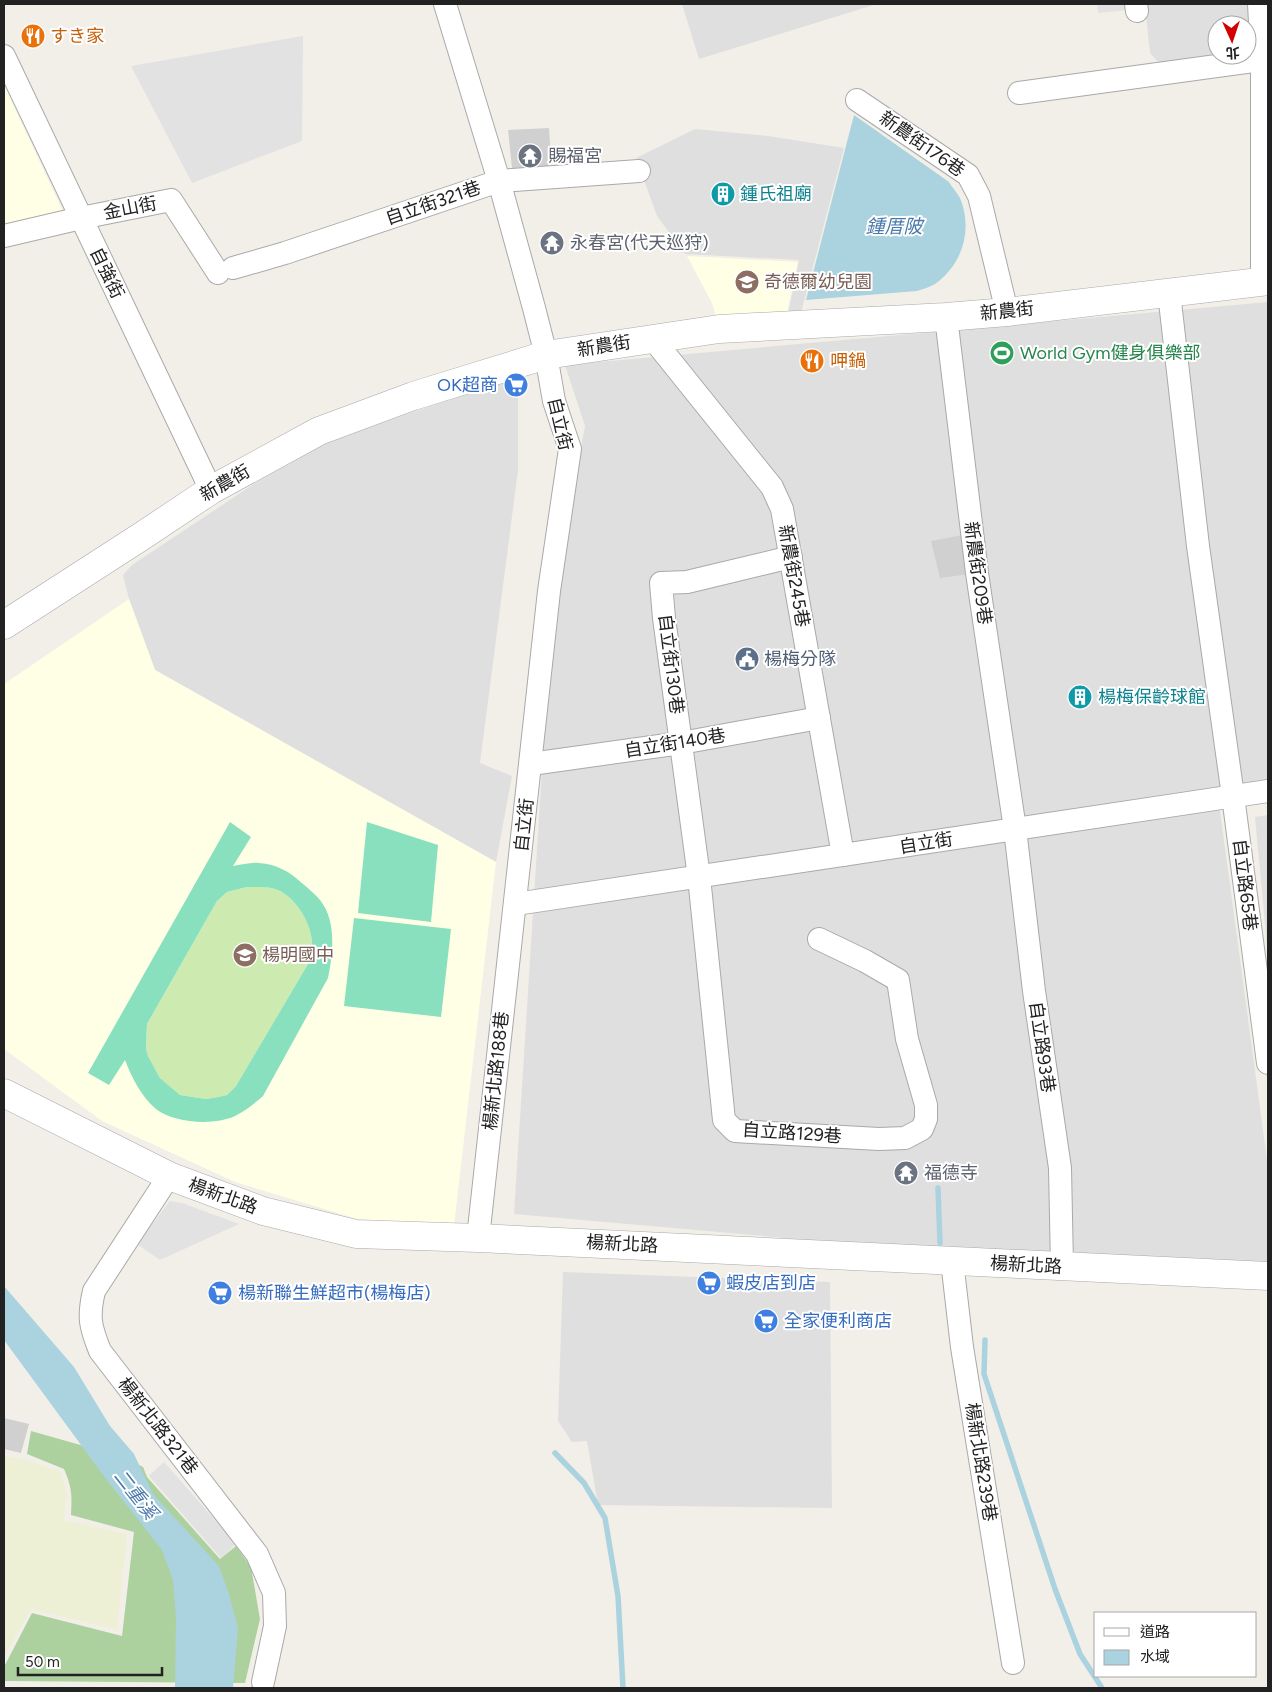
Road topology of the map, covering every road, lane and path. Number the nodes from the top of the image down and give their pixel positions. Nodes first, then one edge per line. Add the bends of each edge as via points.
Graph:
1 (445, 4) edge
2 (1259, 4) edge
3 (4, 56) edge
4 (1265, 59) edge
5 (1019, 93) dead end
6 (858, 100) dead end
7 (639, 171) dead end
8 (499, 181) junction
9 (81, 218) junction
10 (4, 236) edge
11 (225, 271) joint
12 (1265, 281) edge
13 (1169, 293) junction
14 (1007, 312) junction
15 (946, 317) junction
16 (653, 339) junction
17 (546, 355) junction
18 (211, 490) junction
19 (791, 557) junction
20 (4, 625) edge
21 (819, 718) junction
22 (681, 743) junction
23 (531, 764) junction
24 (1268, 791) edge
25 (1233, 796) junction
26 (1015, 829) junction
27 (843, 855) junction
28 (699, 877) junction
29 (516, 904) junction
30 (819, 939) dead end
31 (1268, 1063) edge
32 (4, 1093) edge
33 (169, 1176) junction
34 (478, 1238) junction
35 (952, 1261) junction
36 (1062, 1266) junction
37 (1268, 1276) edge
38 (1013, 1663) dead end
39 (264, 1682) dead end

1 - 8 street, 自立街
2 - 4 street
3 - 9 street, 自強街
4 - 5 street
4 - 12 street
6 - 14 street, 新農街176巷 via 968,175 979,196
7 - 8 street, 自立街321巷
8 - 11 street, 自立街321巷
8 - 17 street, 自立街
9 - 10 street, 金山街
9 - 11 street, 金山街 via 171,200
9 - 18 street, 自強街
12 - 13 street, 新農街
13 - 14 street, 新農街
13 - 25 street, 自立路65巷 via 1198,546
14 - 15 street, 新農街
15 - 16 street, 新農街 via 719,329
15 - 26 street, 新農街209巷
16 - 17 street, 新農街
16 - 19 street, 新農街245巷 via 772,486 782,509
17 - 18 street, 新農街 via 349,419
17 - 23 street, 自立街 via 554,401 570,449 549,592
18 - 20 street, 新農街
19 - 21 street, 新農街245巷
19 - 22 street, 自立街130巷 via 687,582 661,583
21 - 22 street, 自立街140巷
21 - 27 street, 新農街245巷
22 - 23 street, 自立街140巷
22 - 28 street, 自立街130巷
23 - 29 street, 自立街
24 - 25 street, 自立街
25 - 26 street, 自立街
25 - 31 street, 自立路65巷
26 - 27 street, 自立街
26 - 36 street, 自立路93巷 via 1060,1168
27 - 28 street, 自立街
28 - 29 street, 自立街
28 - 30 street, 自立路129巷 via 724,1120 735,1131 906,1138 922,1129 926,1105 907,1039 898,980
29 - 34 street, 楊新北路188巷
32 - 33 street, 楊新北路
33 - 34 street, 楊新北路 via 263,1211 356,1234
33 - 39 street, 楊新北路321巷 via 94,1290 91,1329 100,1351 257,1554 274,1593 275,1626
34 - 35 street, 楊新北路
35 - 36 street, 楊新北路
35 - 38 street, 楊新北路239巷 via 962,1347
36 - 37 street, 楊新北路

